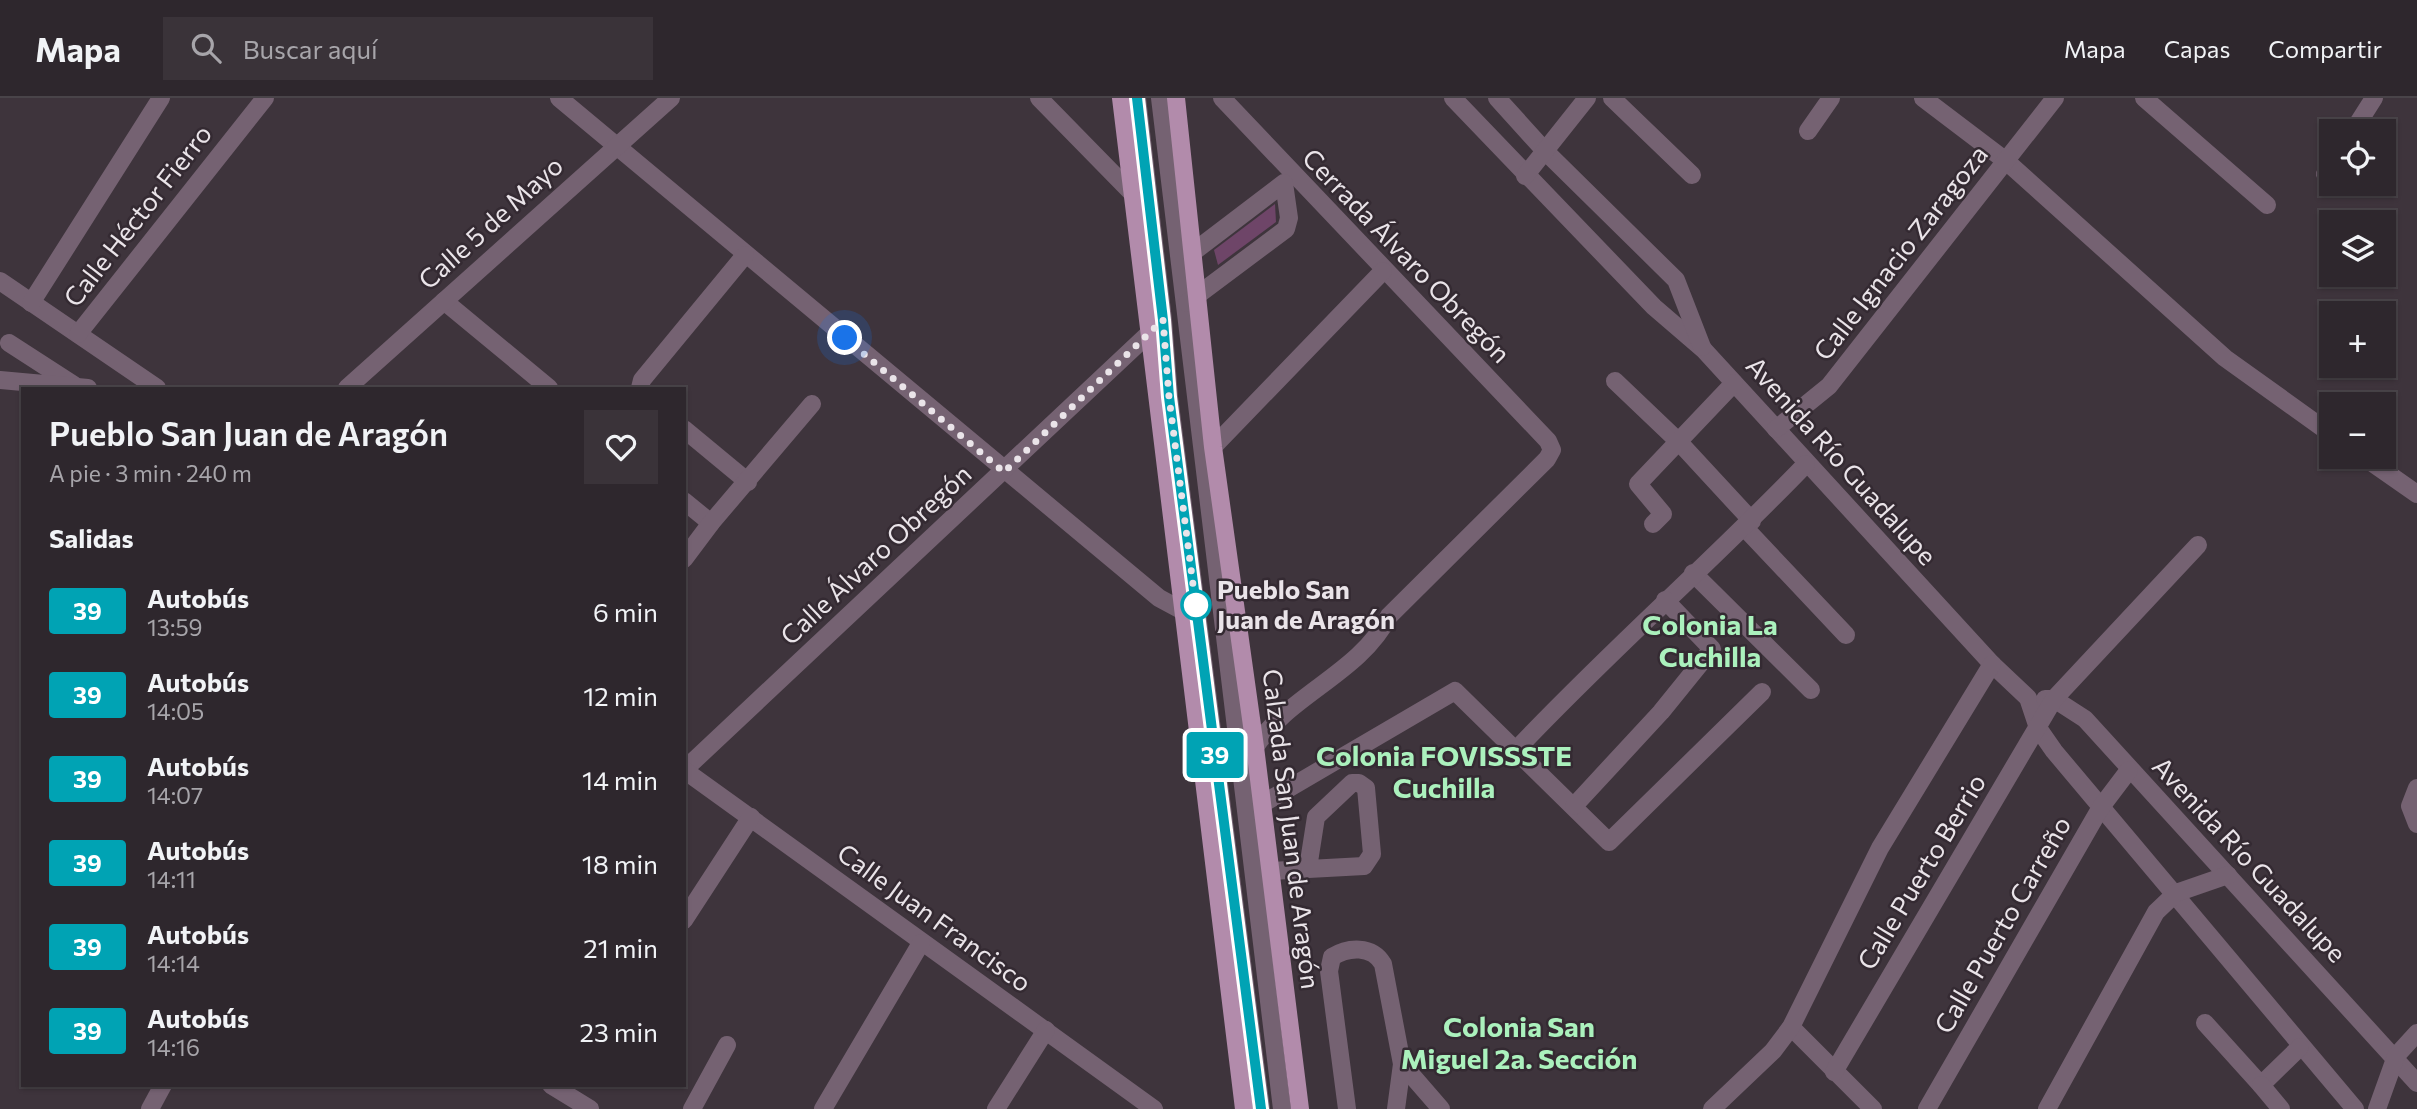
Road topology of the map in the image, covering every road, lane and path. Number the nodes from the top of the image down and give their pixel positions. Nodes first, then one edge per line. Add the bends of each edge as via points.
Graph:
1 (160, 98) edge
2 (265, 98) edge
3 (559, 98) edge
4 (671, 98) edge
5 (1039, 98) edge
6 (1121, 98) edge
7 (1137, 98) edge
8 (1160, 98) edge
9 (1175, 98) edge
10 (1222, 98) edge
11 (1453, 98) edge
12 (1497, 98) edge
13 (1587, 98) edge
14 (1612, 98) edge
15 (1830, 98) edge
16 (1923, 98) edge
17 (2055, 98) edge
18 (2144, 98) edge
19 (2374, 98) edge
20 (2361, 119) edge
21 (1808, 131) dead end
22 (617, 145) junction
23 (1545, 151) junction
24 (2006, 161) junction
25 (1692, 175) dead end
26 (1525, 176) junction
27 (1287, 178) junction
28 (1133, 194) junction
29 (2267, 205) dead end
30 (1192, 253) junction
31 (746, 255) junction
32 (1383, 271) junction
33 (0, 281) edge
34 (1191, 300) junction
35 (444, 301) junction
36 (31, 303) junction
37 (1163, 320) junction
38 (1149, 332) junction
39 (78, 334) junction
40 (9, 343) dead end
41 (1704, 350) junction
42 (0, 380) edge
43 (1615, 381) dead end
44 (1734, 383) junction
45 (72, 387) edge
46 (80, 387) edge
47 (156, 387) edge
48 (348, 387) edge
49 (548, 387) edge
50 (640, 387) edge
51 (813, 404) dead end
52 (2319, 425) edge
53 (1776, 429) junction
54 (686, 431) edge
55 (1679, 442) junction
56 (1213, 447) junction
57 (1806, 464) junction
58 (2381, 469) edge
59 (1004, 472) junction
60 (748, 482) junction
61 (2417, 494) edge
62 (686, 503) edge
63 (711, 523) junction
64 (1653, 524) dead end
65 (1748, 524) junction
66 (2198, 545) dead end
67 (686, 556) edge
68 (1693, 573) junction
69 (1665, 600) junction
70 (1185, 612) junction
71 (1846, 635) dead end
72 (1992, 664) junction
73 (1811, 690) dead end
74 (1762, 692) dead end
75 (2028, 698) junction
76 (2054, 699) junction
77 (2038, 727) junction
78 (1255, 747) junction
79 (1516, 750) junction
80 (686, 768) edge
81 (2129, 770) junction
82 (686, 771) edge
83 (2417, 788) edge
84 (1262, 804) junction
85 (1574, 806) junction
86 (2101, 807) junction
87 (751, 817) junction
88 (2417, 824) edge
89 (1308, 868) junction
90 (1271, 871) junction
91 (2228, 875) junction
92 (2176, 893) junction
93 (686, 917) edge
94 (921, 943) junction
95 (2205, 1023) dead end
96 (1791, 1027) junction
97 (1046, 1030) junction
98 (2417, 1033) edge
99 (727, 1045) dead end
100 (2301, 1047) junction
101 (2396, 1056) junction
102 (1402, 1065) junction
103 (1834, 1072) junction
104 (2417, 1083) edge
105 (2261, 1085) junction
106 (162, 1087) edge
107 (554, 1087) edge
108 (150, 1109) edge
109 (590, 1109) edge
110 (692, 1109) edge
111 (823, 1109) edge
112 (996, 1109) edge
113 (1154, 1109) edge
114 (1244, 1109) edge
115 (1261, 1109) edge
116 (1282, 1109) edge
117 (1300, 1109) edge
118 (1347, 1109) edge
119 (1396, 1109) edge
120 (1441, 1109) edge
121 (1712, 1109) edge
122 (1873, 1109) edge
123 (1927, 1109) edge
124 (2048, 1109) edge
125 (2281, 1109) edge
126 (2355, 1109) edge
127 (2377, 1109) edge

1 - 36 street
2 - 39 street, Calle Héctor Fierro
3 - 22 street
4 - 22 street, Calle 5 de Mayo
5 - 28 street
6 - 28 main road
7 - 37 street
8 - 34 street
9 - 30 main road, Calzada San Juan de Aragón
10 - 27 street, Cerrada Álvaro Obregón
11 - 26 street, Avenida Río Guadalupe
12 - 23 street, Avenida Río Guadalupe
13 - 23 street
14 - 25 street
15 - 21 street
16 - 24 street
17 - 24 street, Calle Ignacio Zaragoza
18 - 29 street
19 - 20 street
22 - 31 street
22 - 35 street, Calle 5 de Mayo
23 - 26 street
23 - 41 street, Avenida Río Guadalupe via 1676,280
24 - 52 street via 2225,358
24 - 53 street, Calle Ignacio Zaragoza via 1829,386
26 - 41 street, Avenida Río Guadalupe via 1654,307
27 - 30 street
27 - 32 street, Cerrada Álvaro Obregón
27 - 34 street, Calle Álvaro Obregón via 1286,229
28 - 38 main road
30 - 34 main road, Calzada San Juan de Aragón
31 - 50 street
31 - 59 street
32 - 56 street
32 - 78 street, Cerrada Álvaro Obregón via 1552,450 1389,616 1371,644 1269,726
33 - 36 street
34 - 37 street, Calle Álvaro Obregón
34 - 56 main road, Calzada San Juan de Aragón
34 - 116 street
35 - 48 street, Calle 5 de Mayo
35 - 49 street
36 - 39 street
37 - 38 street, Calle Álvaro Obregón
37 - 115 street via 1169,397
38 - 59 street, Calle Álvaro Obregón
38 - 70 main road
39 - 47 street
40 - 46 street
41 - 44 street, Avenida Río Guadalupe
42 - 45 street
43 - 55 street
44 - 53 street, Avenida Río Guadalupe
44 - 55 street
51 - 60 street
53 - 57 street, Avenida Río Guadalupe
54 - 60 street
55 - 64 street via 1637,484 1663,514
55 - 65 street
56 - 78 main road, Calzada San Juan de Aragón
57 - 65 street
57 - 72 street, Avenida Río Guadalupe
58 - 61 street
59 - 70 street via 1159,598
59 - 80 street, Calle Álvaro Obregón
60 - 63 street
62 - 63 street
63 - 67 street
65 - 68 street
65 - 71 street
66 - 76 street, Calle Puerto Berrio
68 - 69 street
68 - 73 street
69 - 79 street
69 - 85 street via 1712,649
70 - 114 main road
72 - 75 street, Avenida Río Guadalupe
72 - 96 street via 1880,848
74 - 85 street via 1609,842
75 - 76 street
75 - 77 street, Avenida Río Guadalupe
76 - 77 street, Calle Puerto Berrio
76 - 81 street, Avenida Río Guadalupe via 2085,719
77 - 86 street, Avenida Río Guadalupe
77 - 103 street, Calle Puerto Berrio
78 - 84 main road, Calzada San Juan de Aragón
79 - 84 street via 1455,691
79 - 85 street
81 - 86 street, Calle Puerto Carreño
81 - 91 street, Avenida Río Guadalupe
82 - 87 street, Calle Juan Francisco
83 - 88 street via 2410,806
84 - 90 main road, Calzada San Juan de Aragón
86 - 92 street, Avenida Río Guadalupe
86 - 123 street, Calle Puerto Carreño
87 - 93 street
87 - 94 street, Calle Juan Francisco
89 - 89 street via 1370,862 1366,788 1359,783 1352,783 1318,814
89 - 90 street
90 - 117 main road, Calzada San Juan de Aragón
91 - 92 street
91 - 101 street, Avenida Río Guadalupe
92 - 100 street, Avenida Río Guadalupe
92 - 124 street via 2156,912
94 - 97 street, Calle Juan Francisco
94 - 111 street
95 - 105 street
96 - 103 street
96 - 121 street via 1773,1051
97 - 112 street
97 - 113 street, Calle Juan Francisco
98 - 101 street
99 - 110 street
100 - 105 street
100 - 126 street, Avenida Río Guadalupe
101 - 104 street, Avenida Río Guadalupe
101 - 127 street
102 - 118 street via 1383,964 1367,949 1341,951 1332,957 1329,971
102 - 119 street
102 - 120 street
103 - 122 street
105 - 125 street
106 - 108 street
107 - 109 street

